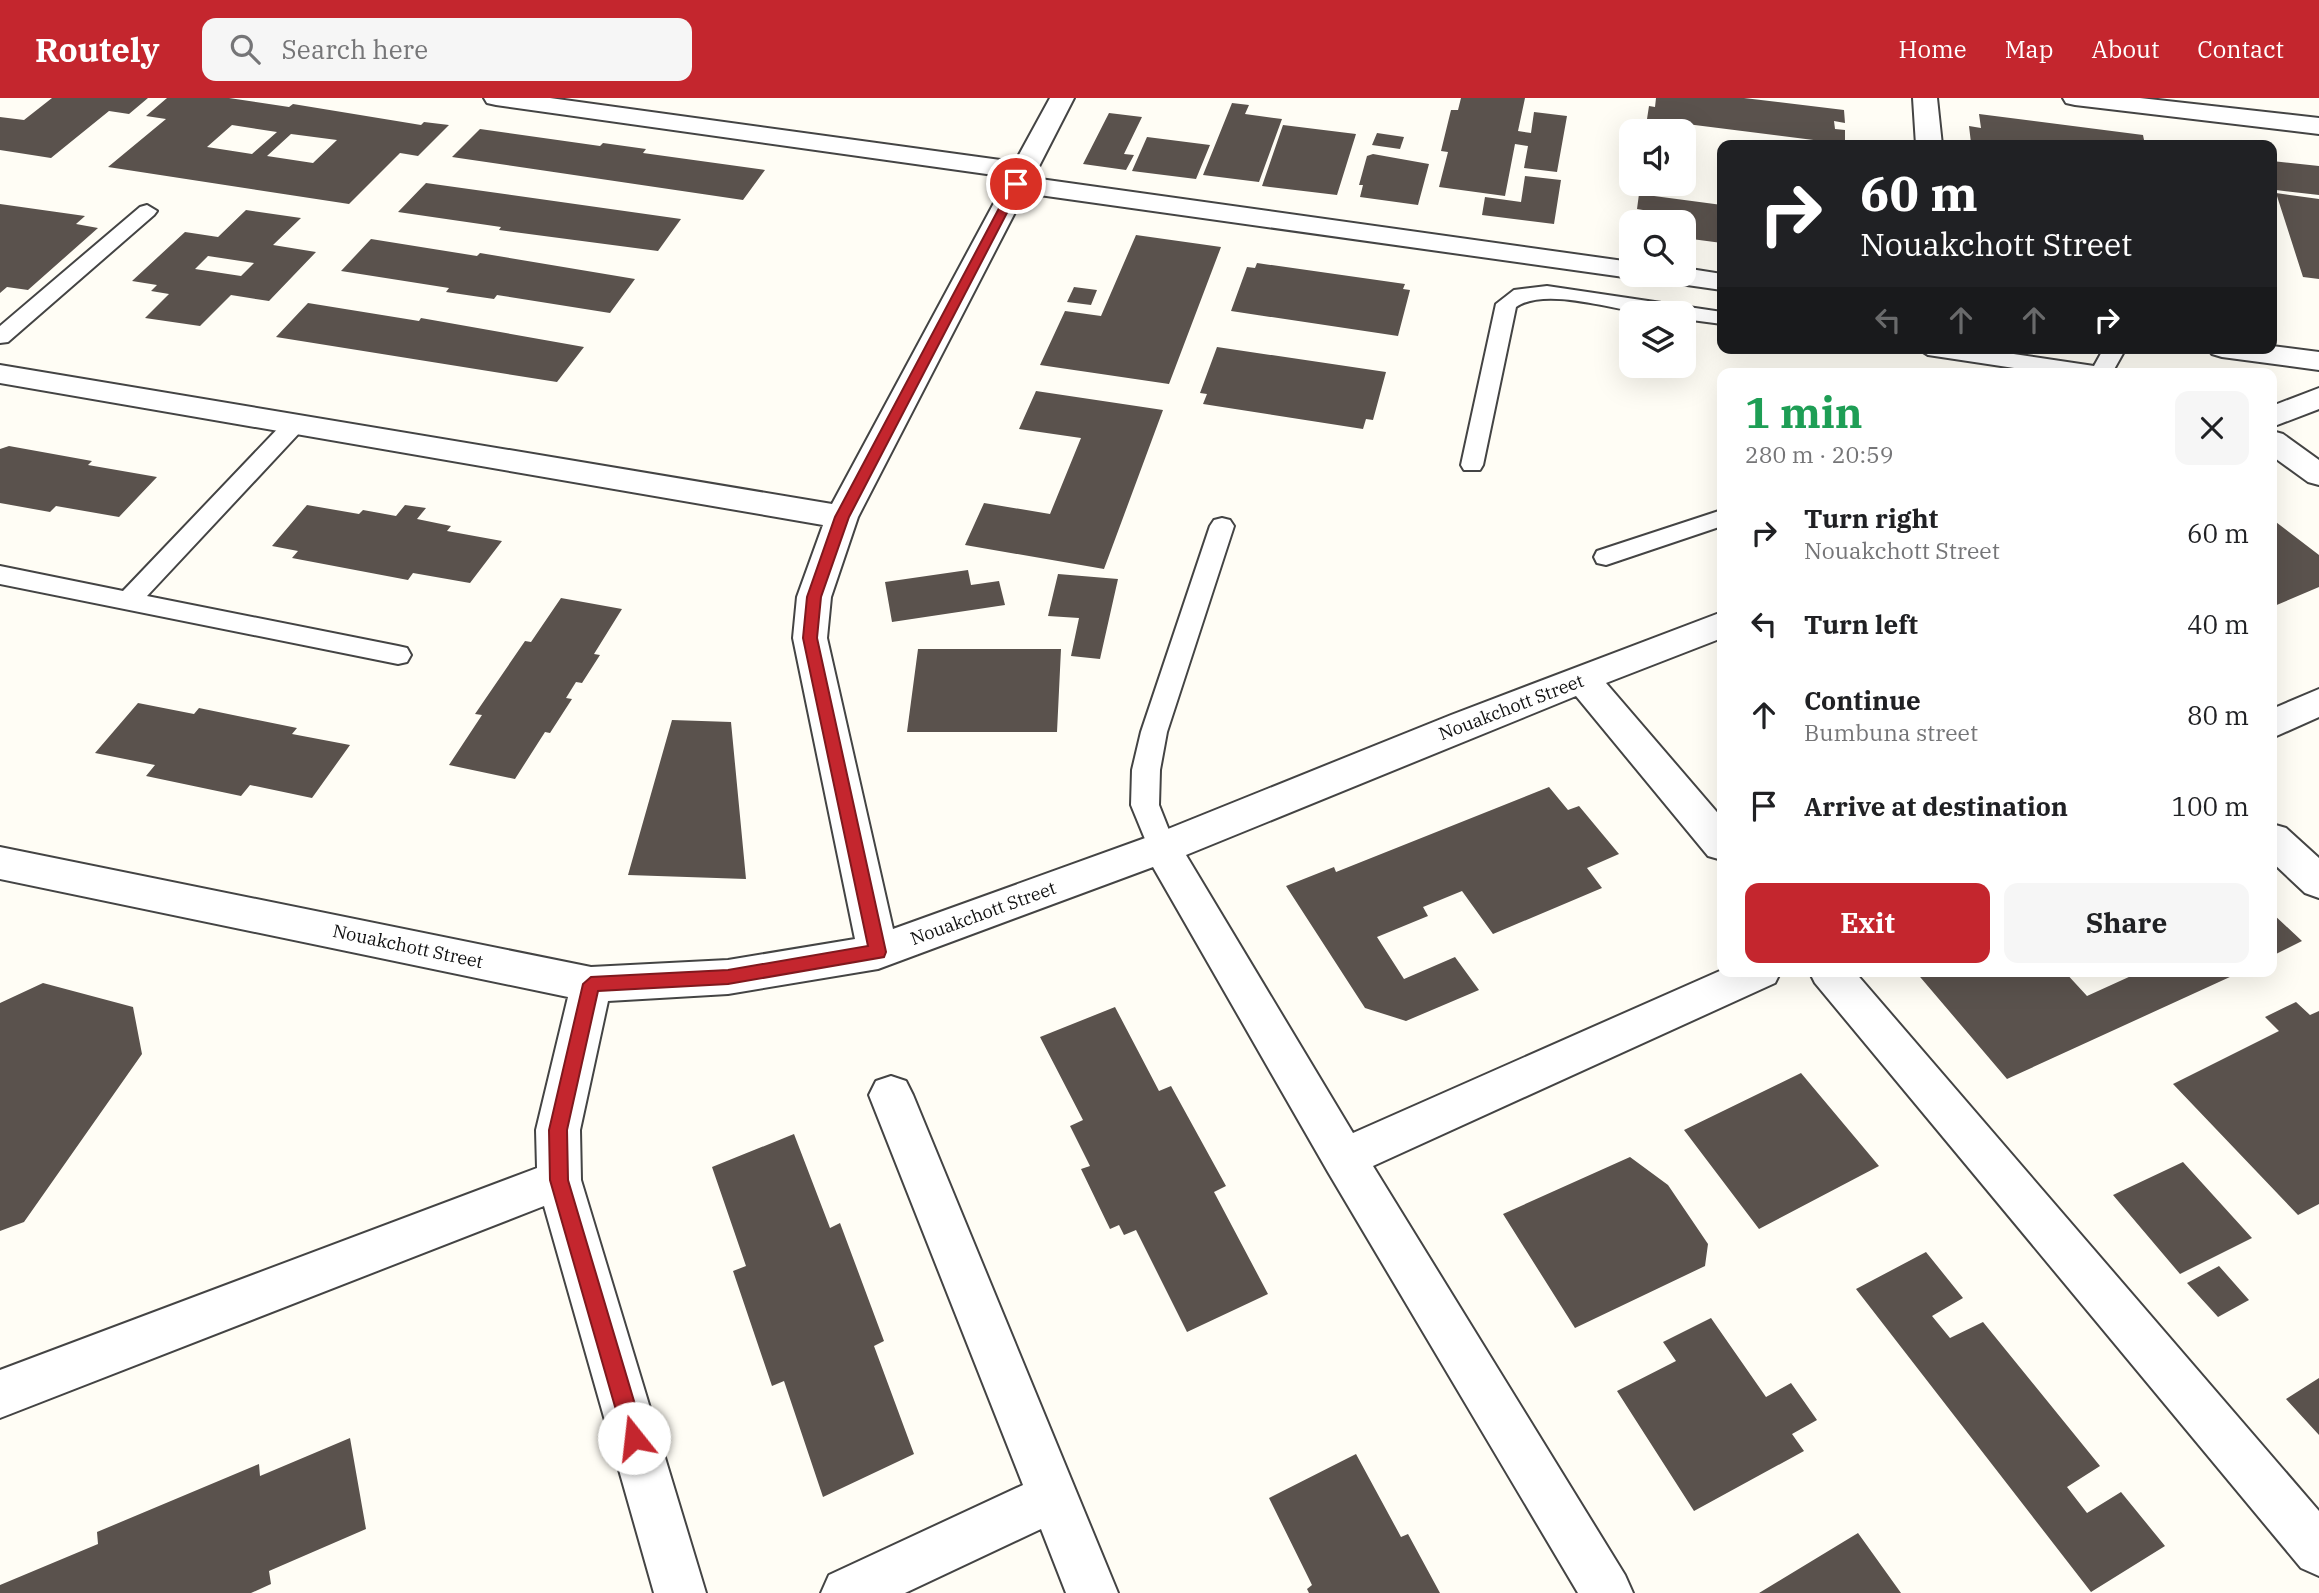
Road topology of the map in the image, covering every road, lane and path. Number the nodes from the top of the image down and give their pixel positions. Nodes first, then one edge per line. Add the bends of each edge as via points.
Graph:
1 (496, 98) edge
2 (1062, 98) edge
3 (1926, 98) edge
4 (2091, 99) edge
5 (2319, 126) edge
6 (1929, 140) edge
7 (1020, 178) junction
8 (147, 211) dead end
9 (1619, 268) edge
10 (1696, 279) edge
11 (1717, 281) edge
12 (1717, 317) edge
13 (0, 337) edge
14 (1968, 354) edge
15 (2270, 354) edge
16 (2319, 360) edge
17 (2060, 368) edge
18 (0, 374) edge
19 (2319, 398) edge
20 (2277, 415) edge
21 (295, 424) junction
22 (2277, 445) edge
23 (1472, 465) dead end
24 (2319, 475) edge
25 (842, 517) junction
26 (1717, 520) edge
27 (1222, 526) dead end
28 (1606, 557) dead end
29 (0, 575) edge
30 (130, 600) junction
31 (1717, 626) edge
32 (398, 655) dead end
33 (1582, 679) junction
34 (2319, 702) edge
35 (2277, 722) edge
36 (1717, 839) edge
37 (2277, 844) edge
38 (1162, 848) junction
39 (0, 863) edge
40 (2319, 882) edge
41 (878, 952) junction
42 (1748, 977) edge
43 (1834, 977) edge
44 (591, 984) junction
45 (891, 1095) dead end
46 (1344, 1158) junction
47 (559, 1180) junction
48 (0, 1394) edge
49 (1054, 1497) junction
50 (2319, 1550) edge
51 (680, 1593) edge
52 (847, 1593) edge
53 (1093, 1593) edge
54 (1608, 1593) edge

1 - 7 street
2 - 7 street
3 - 6 street
4 - 5 street
7 - 9 street
7 - 25 street
8 - 13 lane
10 - 11 street
12 - 23 lane via 1547,292 1521,294 1506,304
14 - 17 lane
15 - 16 street
18 - 21 street
19 - 20 street
21 - 25 street
21 - 30 lane
22 - 24 street
25 - 41 street via 814,597 810,638
26 - 28 lane
27 - 38 lane via 1154,732 1146,770 1145,804
29 - 30 lane
30 - 32 lane
31 - 33 street, Nouakchott Street
33 - 36 street
33 - 38 street, Nouakchott Street
34 - 35 street
37 - 40 street
38 - 41 street, Nouakchott Street
38 - 46 street
39 - 44 street, Nouakchott Street
41 - 44 street, Nouakchott Street via 728,977
42 - 46 street
43 - 50 street
44 - 47 street via 558,1130
45 - 49 street
46 - 54 street
47 - 48 street
47 - 51 street
49 - 52 street
49 - 53 street

